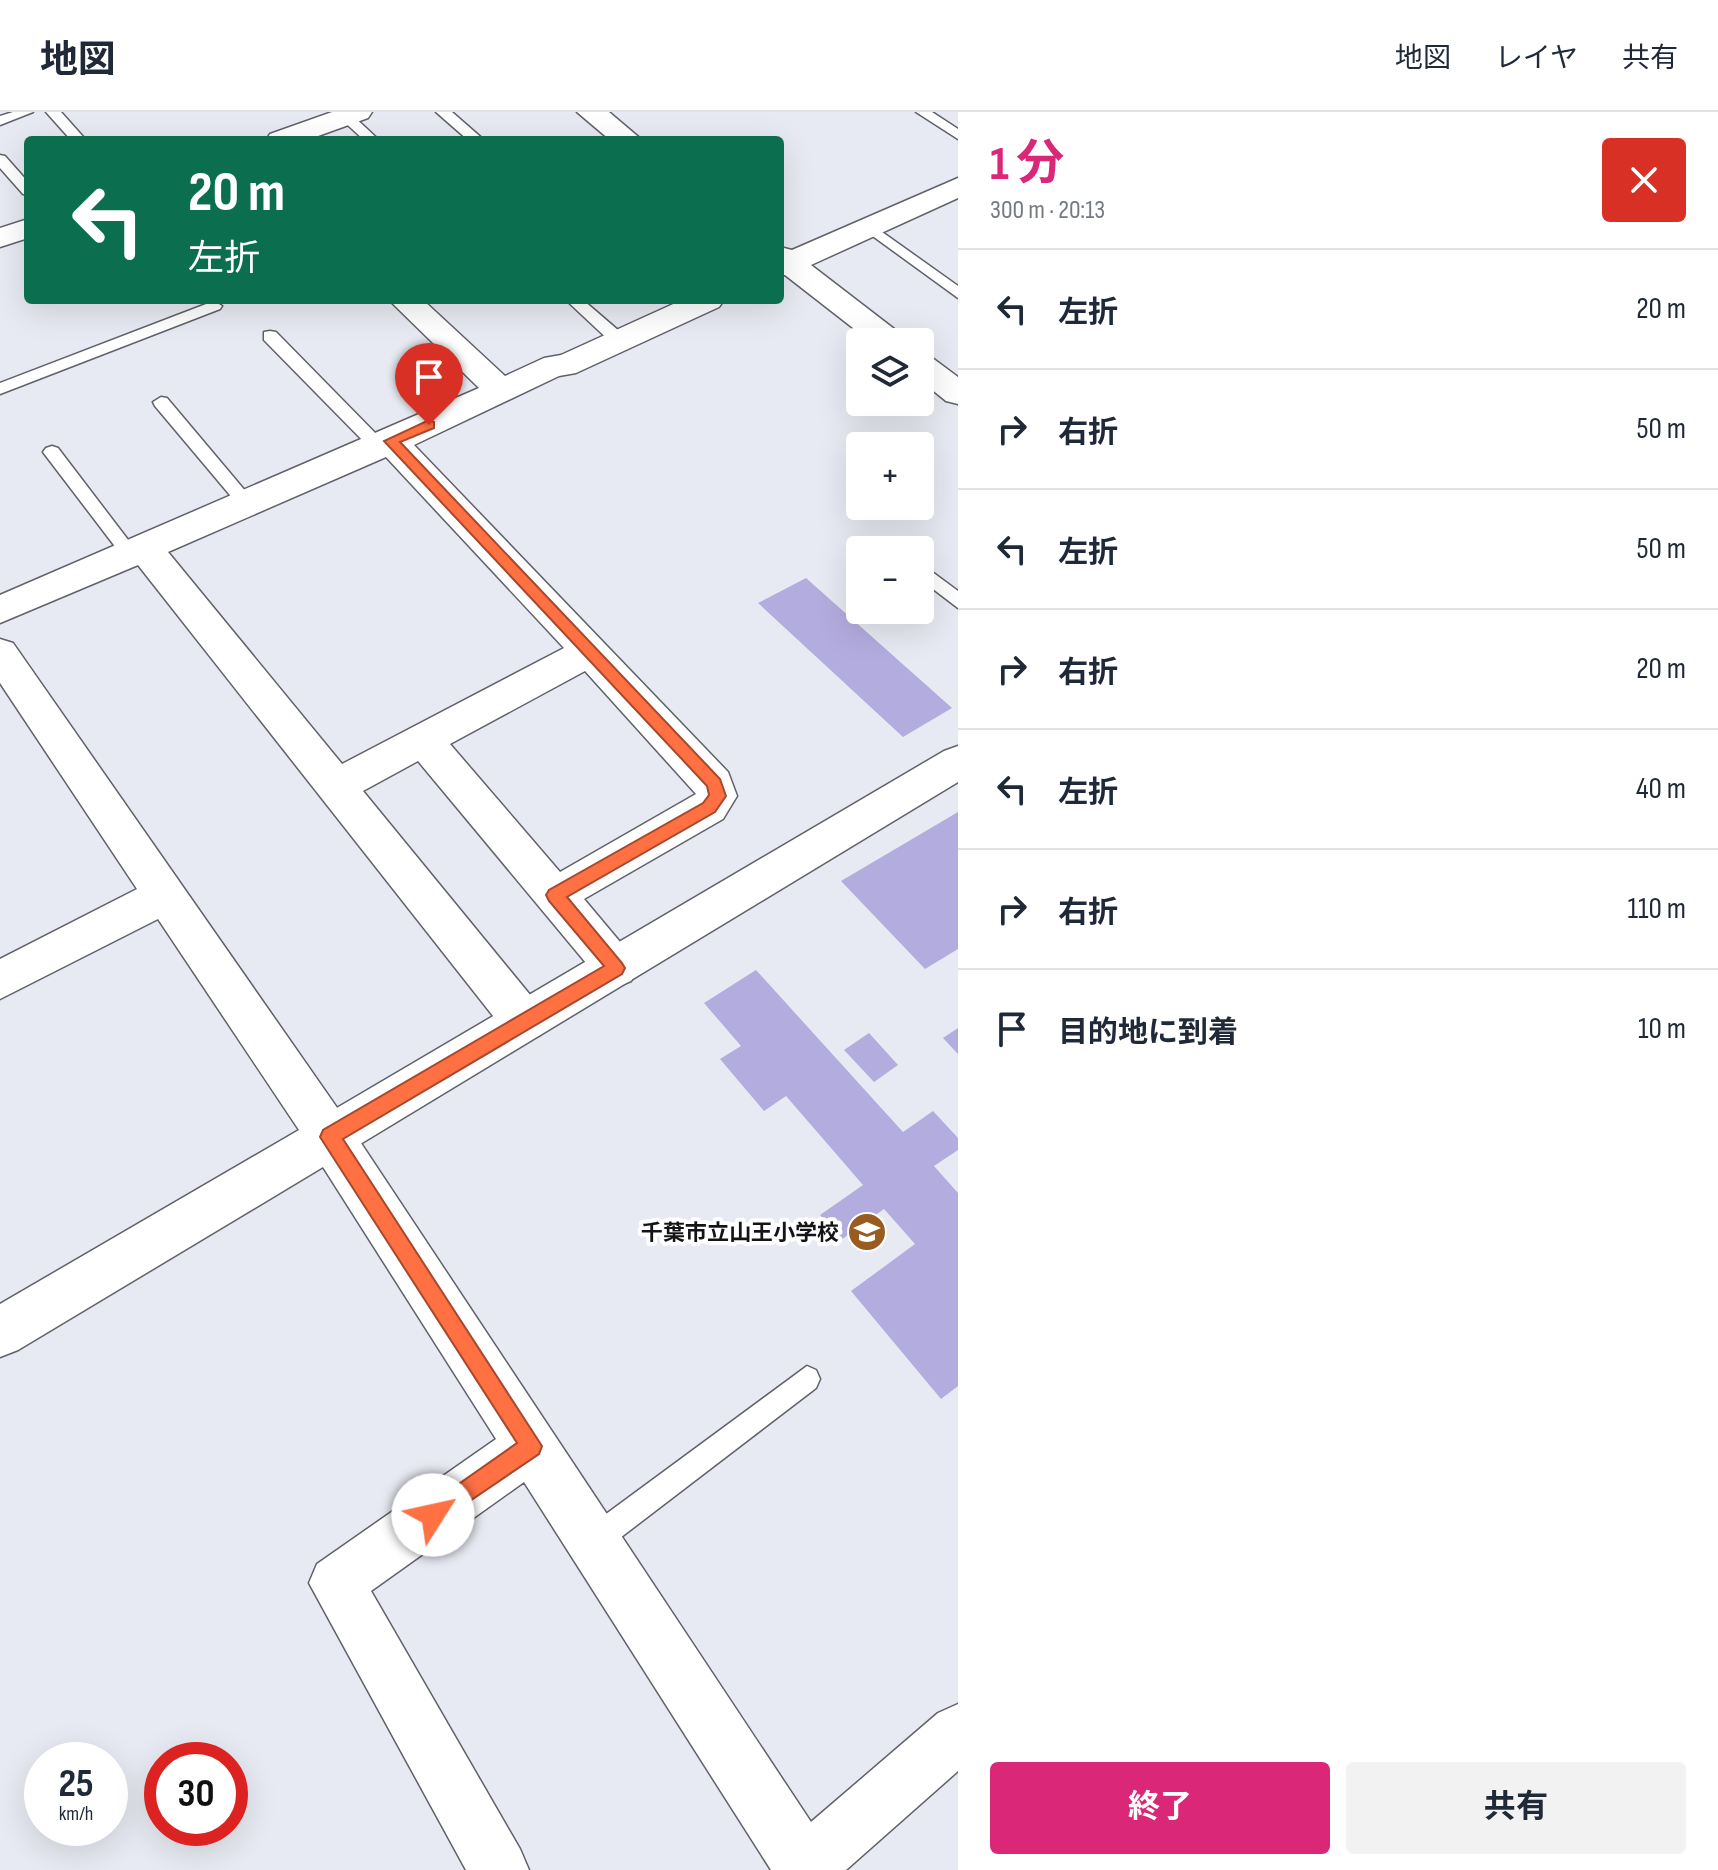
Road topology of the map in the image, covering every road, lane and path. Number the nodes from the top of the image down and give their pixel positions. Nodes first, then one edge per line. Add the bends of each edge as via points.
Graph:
1 (26, 112) edge
2 (53, 112) edge
3 (443, 112) edge
4 (591, 112) edge
5 (923, 112) edge
6 (352, 114) edge
7 (0, 121) edge
8 (958, 135) edge
9 (75, 136) edge
10 (291, 136) edge
11 (369, 136) edge
12 (472, 136) edge
13 (623, 136) edge
14 (0, 159) edge
15 (24, 186) edge
16 (956, 190) edge
17 (868, 226) junction
18 (24, 229) edge
19 (0, 238) edge
20 (784, 262) edge
21 (784, 263) edge
22 (958, 293) edge
23 (409, 304) edge
24 (578, 304) edge
25 (699, 304) edge
26 (214, 306) dead end
27 (872, 328) edge
28 (270, 336) dead end
29 (620, 341) junction
30 (934, 375) edge
31 (0, 389) edge
32 (500, 390) junction
33 (958, 393) edge
34 (161, 402) dead end
35 (384, 444) junction
36 (52, 452) dead end
37 (246, 503) junction
38 (136, 550) junction
39 (934, 581) edge
40 (958, 601) edge
41 (0, 610) edge
42 (589, 652) junction
43 (0, 653) edge
44 (423, 740) junction
45 (958, 762) edge
46 (336, 786) junction
47 (164, 895) junction
48 (555, 895) junction
49 (616, 968) junction
50 (0, 980) edge
51 (524, 1021) junction
52 (330, 1137) junction
53 (0, 1332) edge
54 (807, 1379) dead end
55 (531, 1446) junction
56 (593, 1541) junction
57 (958, 1733) edge
58 (804, 1869) edge
59 (499, 1870) edge

1 - 7 lane
2 - 9 lane
3 - 12 lane
4 - 13 street
5 - 8 lane
6 - 10 street
6 - 11 lane
14 - 15 lane
16 - 17 street
17 - 20 street
17 - 22 lane
18 - 19 street
21 - 27 street
23 - 32 street
24 - 29 lane
25 - 29 street
26 - 31 lane
28 - 35 lane
29 - 32 street
30 - 33 street
32 - 35 street
34 - 37 lane
35 - 37 street
35 - 42 street
36 - 38 lane
37 - 38 street
38 - 41 street
38 - 46 street
39 - 40 lane
42 - 44 street
42 - 48 street via 714,783 717,796 709,808
43 - 47 street
44 - 46 street
44 - 48 street
45 - 49 street
46 - 51 street
47 - 50 street
47 - 52 street
48 - 49 street
49 - 51 street
51 - 52 street
52 - 53 street
52 - 55 street
54 - 56 lane
55 - 56 street
55 - 59 street via 336,1583
56 - 58 street
57 - 58 street

